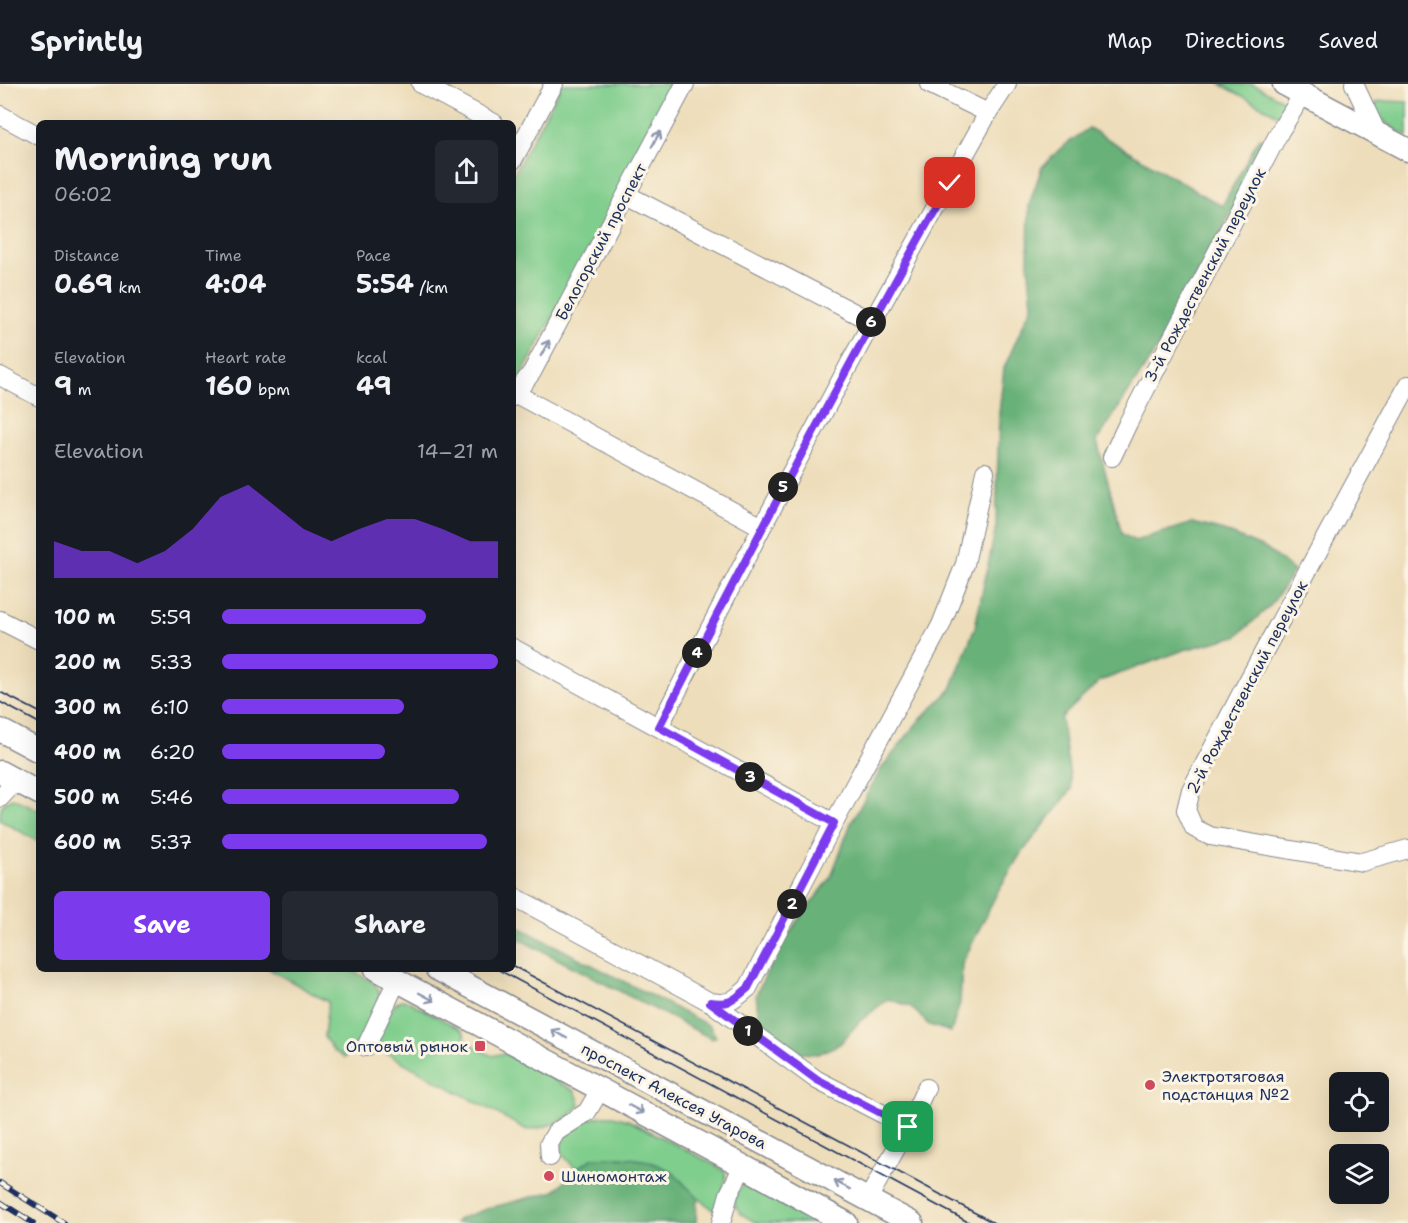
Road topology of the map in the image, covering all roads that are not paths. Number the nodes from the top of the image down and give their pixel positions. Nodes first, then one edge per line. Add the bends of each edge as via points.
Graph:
1 (421, 84) edge
2 (554, 84) edge
3 (685, 84) edge
4 (929, 84) edge
5 (1007, 84) edge
6 (1354, 84) edge
7 (1293, 89) edge
8 (988, 113) junction
9 (0, 115) edge
10 (488, 120) edge
11 (1377, 133) junction
12 (36, 134) edge
13 (518, 136) edge
14 (1408, 150) edge
15 (627, 195) junction
16 (872, 322) junction
17 (0, 376) edge
18 (1408, 385) edge
19 (516, 394) edge
20 (36, 395) edge
21 (516, 396) edge
22 (1112, 457) dead end
23 (986, 472) dead end
24 (762, 527) junction
25 (0, 620) edge
26 (36, 638) edge
27 (516, 650) edge
28 (659, 727) junction
29 (0, 730) edge
30 (36, 749) edge
31 (8, 776) edge
32 (36, 791) edge
33 (0, 798) edge
34 (834, 823) junction
35 (1408, 849) edge
36 (516, 898) edge
37 (382, 972) edge
38 (442, 972) edge
39 (397, 980) junction
40 (710, 1002) junction
41 (366, 1047) dead end
42 (926, 1088) dead end
43 (600, 1090) junction
44 (908, 1127) junction
45 (550, 1157) dead end
46 (743, 1166) junction
47 (868, 1199) junction
48 (841, 1222) edge
49 (721, 1223) edge
50 (912, 1223) edge

1 - 10 street
2 - 13 street
15 -> 3 street, Белогорский проспект
4 - 8 street
5 - 8 street
6 - 11 street
7 - 11 main road
7 - 22 street, 3-й Рождественский переулок via 1275,141
8 - 16 street
9 - 12 street
11 - 14 main road
15 - 16 street
19 -> 15 street, Белогорский проспект via 532,372
16 - 24 street
17 - 20 street
18 - 35 street, 2-й Рождественский переулок via 1242,692 1191,790 1186,810 1194,828 1210,836 1362,862
21 - 24 street
23 - 34 street via 964,564 941,625
24 - 28 street
25 - 26 street
27 - 28 street
28 - 34 street
29 - 30 main road
31 - 32 main road
31 - 33 street
34 - 40 street via 748,988 724,1004
36 - 40 street
37 - 39 main road, проспект Алексея Угарова
47 -> 38 main road, проспект Алексея Угарова
39 - 41 street
39 -> 43 main road, проспект Алексея Угарова
40 - 44 street via 817,1080
42 - 44 street
43 - 45 street via 587,1112 556,1132 549,1144
43 -> 46 main road, проспект Алексея Угарова
44 - 47 street
46 - 48 main road, проспект Алексея Угарова
46 - 49 street
47 - 50 main road, проспект Алексея Угарова

